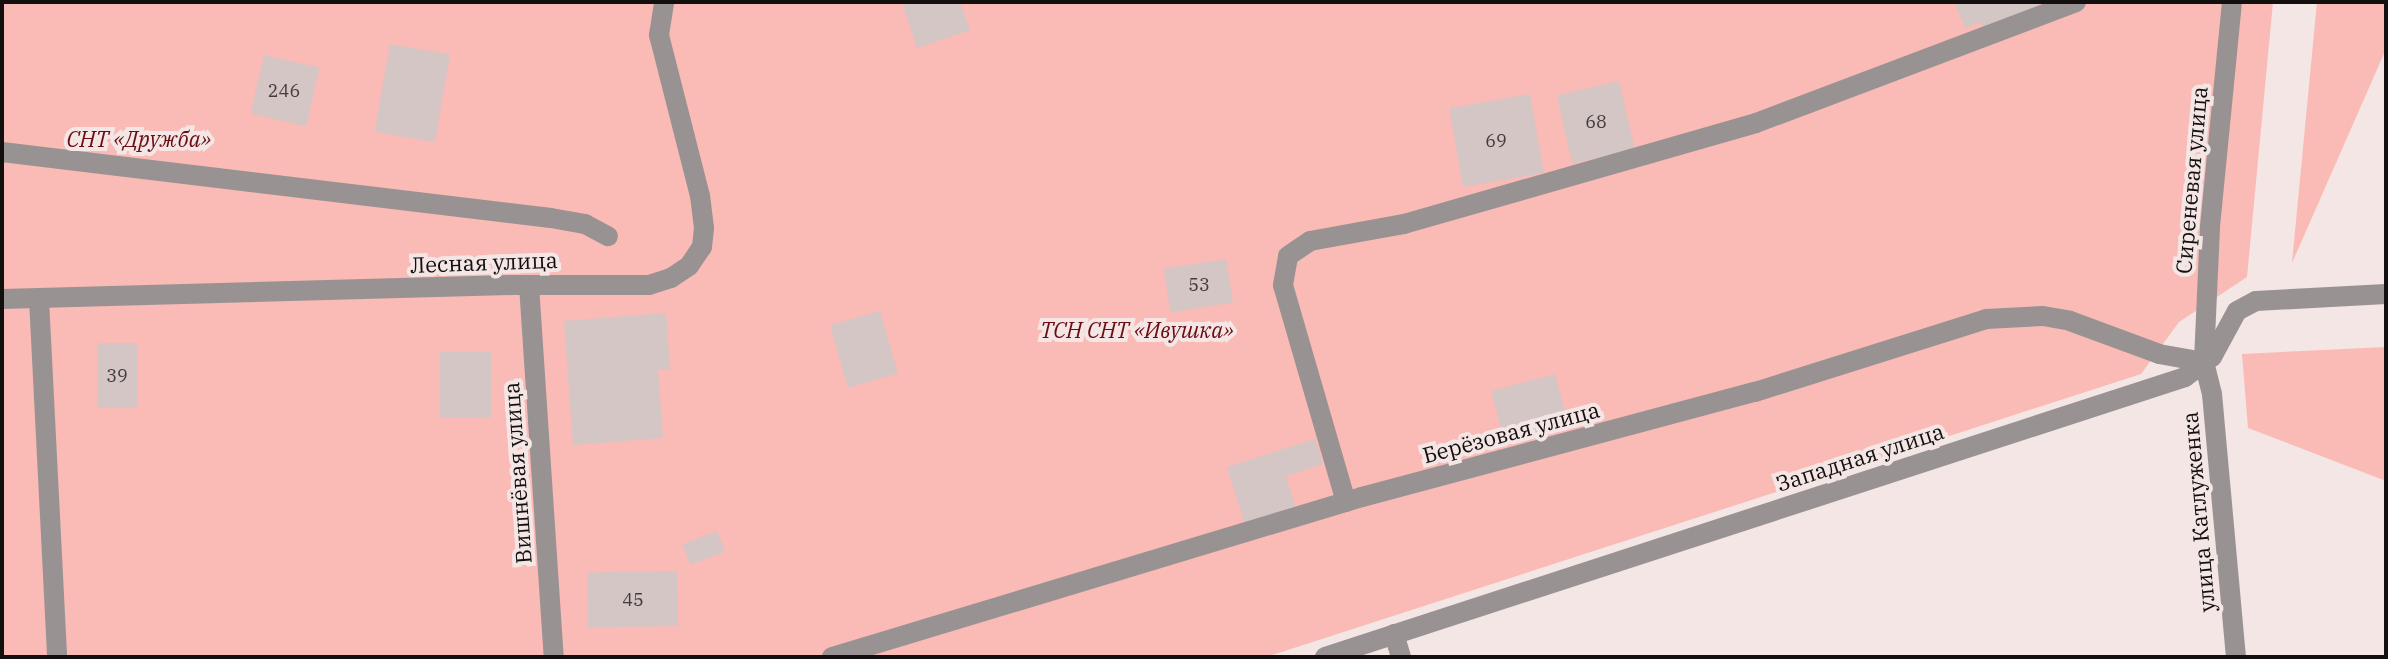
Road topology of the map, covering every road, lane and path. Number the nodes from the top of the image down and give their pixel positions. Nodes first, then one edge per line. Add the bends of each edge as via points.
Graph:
1 (664, 2) edge
2 (2076, 2) edge
3 (2232, 2) edge
4 (2, 152) edge
5 (608, 236) dead end
6 (529, 285) junction
7 (2386, 294) edge
8 (2, 299) edge
9 (39, 299) junction
10 (2204, 362) junction
11 (1346, 502) junction
12 (1394, 634) junction
13 (57, 657) edge
14 (554, 657) edge
15 (832, 657) edge
16 (1325, 657) edge
17 (1401, 657) edge
18 (2236, 657) edge

1 - 6 street, Лесная улица via 659,35 700,196 702,247 689,266 649,285
2 - 11 street via 1756,123 1404,224 1310,241 1288,256 1283,285
3 - 10 street, Сиреневая улица via 2209,242
4 - 5 street via 551,218 585,224
6 - 9 street, Лесная улица
6 - 14 street, Вишнёвая улица
7 - 10 street, Западная улица via 2256,301 2237,311 2212,357
8 - 9 street, Лесная улица
9 - 13 street
10 - 11 street, Берёзовая улица via 2159,354 2070,321 2029,316 1986,319 1755,392
10 - 12 street, Западная улица via 2159,387
10 - 18 street, улица Катлуженка via 2212,394
11 - 15 street, Берёзовая улица
12 - 16 street, Западная улица
12 - 17 street

